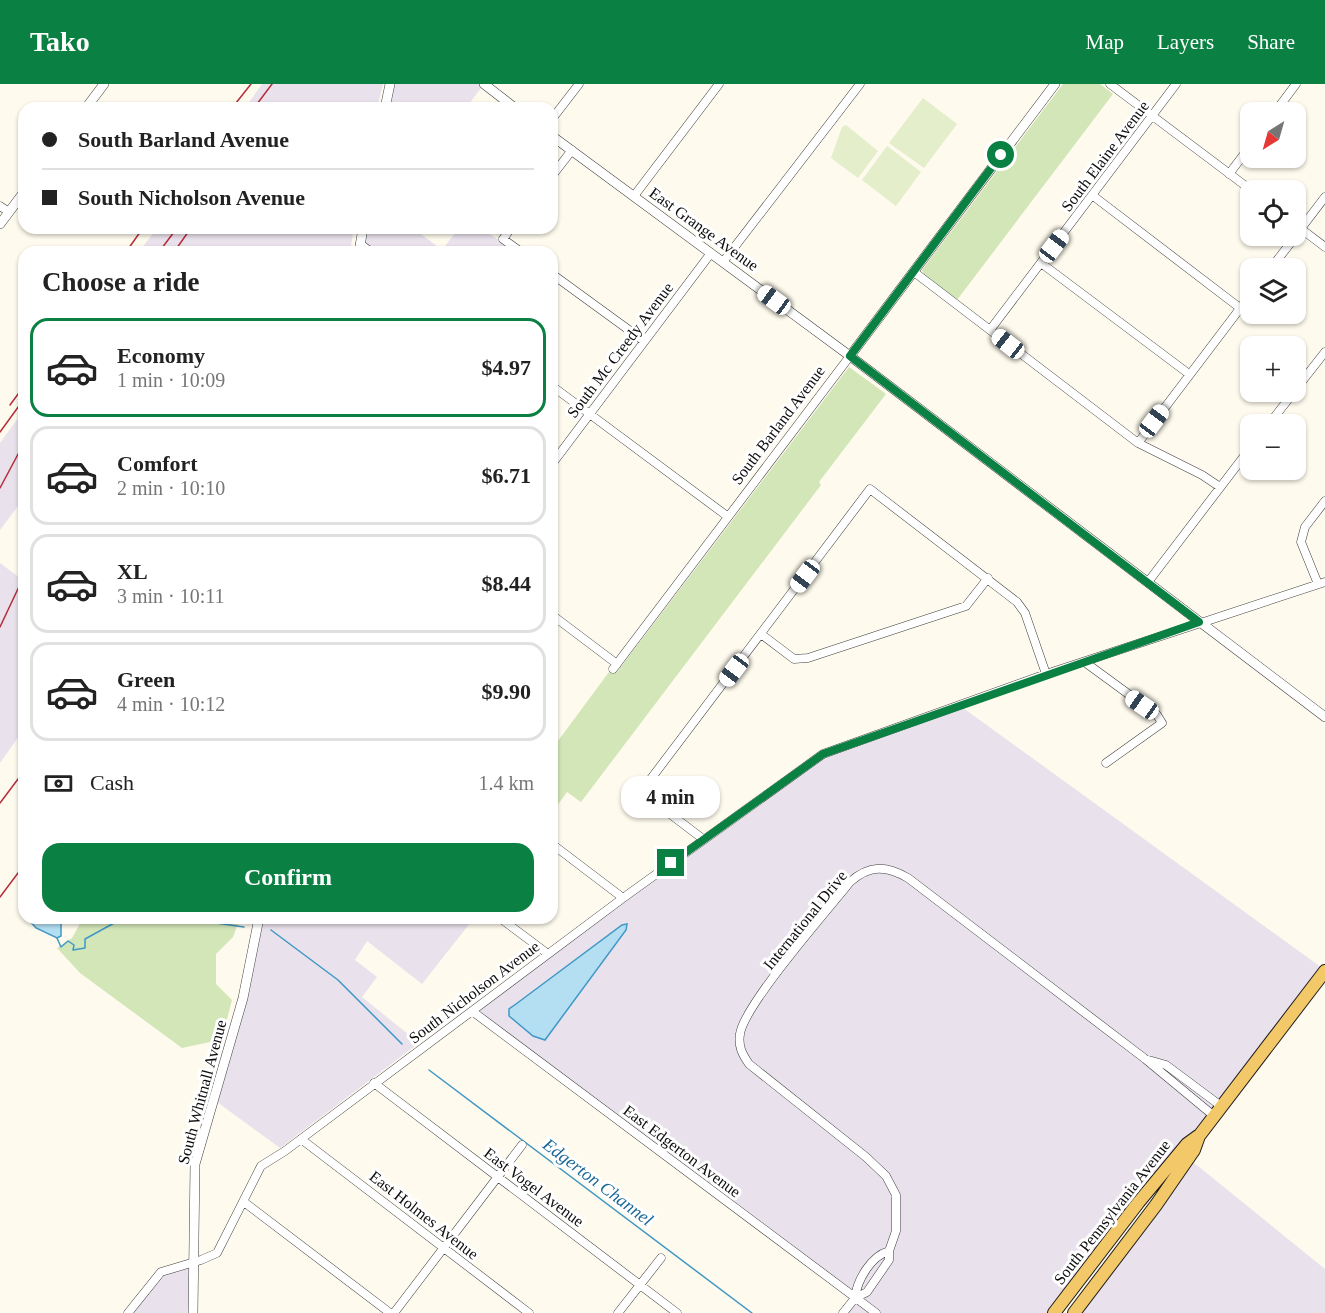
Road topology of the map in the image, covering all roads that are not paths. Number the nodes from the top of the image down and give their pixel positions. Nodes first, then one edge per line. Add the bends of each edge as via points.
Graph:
1 (104, 84) edge
2 (390, 84) edge
3 (484, 84) edge
4 (579, 84) edge
5 (719, 84) edge
6 (861, 84) edge
7 (1054, 84) edge
8 (1110, 84) edge
9 (1176, 84) edge
10 (1296, 84) edge
11 (90, 102) edge
12 (386, 102) edge
13 (507, 102) edge
14 (1282, 102) edge
15 (558, 111) edge
16 (1152, 116) junction
17 (558, 140) edge
18 (572, 150) junction
19 (1240, 160) edge
20 (558, 168) edge
21 (1229, 174) junction
22 (1240, 182) edge
23 (1092, 195) junction
24 (634, 196) junction
25 (1325, 197) edge
26 (18, 200) edge
27 (0, 206) edge
28 (9, 212) junction
29 (1306, 220) edge
30 (0, 224) edge
31 (507, 234) edge
32 (1306, 236) edge
33 (513, 246) edge
34 (1325, 247) edge
35 (711, 253) junction
36 (723, 262) junction
37 (1041, 263) junction
38 (914, 272) junction
39 (558, 278) edge
40 (1240, 308) joint
41 (990, 330) junction
42 (644, 341) junction
43 (1325, 351) edge
44 (850, 356) junction
45 (1189, 374) junction
46 (1306, 376) edge
47 (558, 390) edge
48 (1286, 402) edge
49 (590, 414) junction
50 (1277, 414) edge
51 (1138, 442) junction
52 (558, 456) edge
53 (1240, 461) edge
54 (1220, 487) junction
55 (1325, 501) edge
56 (728, 516) junction
57 (988, 578) junction
58 (1148, 582) junction
59 (1322, 583) edge
60 (558, 620) edge
61 (1199, 622) junction
62 (761, 634) junction
63 (1086, 663) junction
64 (1046, 674) junction
65 (1325, 717) edge
66 (1106, 763) dead end
67 (703, 839) junction
68 (558, 849) edge
69 (623, 898) junction
70 (259, 924) edge
71 (508, 924) edge
72 (548, 954) junction
73 (1325, 971) edge
74 (472, 1011) junction
75 (1144, 1058) junction
76 (374, 1083) junction
77 (1218, 1111) junction
78 (1199, 1136) junction
79 (302, 1139) junction
80 (522, 1145) dead end
81 (498, 1177) junction
82 (244, 1202) junction
83 (444, 1248) junction
84 (889, 1251) junction
85 (660, 1258) dead end
86 (192, 1262) junction
87 (639, 1284) junction
88 (855, 1298) junction
89 (128, 1313) edge
90 (194, 1313) edge
91 (392, 1313) edge
92 (529, 1313) edge
93 (618, 1313) edge
94 (677, 1313) edge
95 (843, 1313) edge
96 (876, 1313) edge
97 (1054, 1313) edge
98 (1074, 1313) edge

1 - 11 street
2 - 12 street
3 - 13 street
4 - 15 street
5 - 24 street
6 - 36 street
7 - 38 street, South Barland Avenue
8 - 16 street
9 - 16 street, South Elaine Avenue
10 - 14 street
16 - 21 street
16 - 23 street, South Elaine Avenue
17 - 18 street, East Grange Avenue
18 - 20 street
18 - 24 street, East Grange Avenue
19 - 21 street
21 - 22 street
23 - 37 street, South Elaine Avenue
23 - 40 street
24 - 35 street, East Grange Avenue
25 - 29 street
26 - 28 street
27 - 28 street
28 - 30 street
31 - 33 street via 503,239
32 - 34 street
35 - 36 street, East Grange Avenue
35 - 42 street, South Mc Creedy Avenue
36 - 44 street, East Grange Avenue
37 - 41 street, South Elaine Avenue
37 - 45 street
38 - 41 street
38 - 44 street, South Barland Avenue
39 - 42 street
40 - 45 street
41 - 51 street
42 - 49 street, South Mc Creedy Avenue
43 - 46 street
44 - 56 street, South Barland Avenue
44 - 58 street, East Grange Avenue
45 - 51 street
47 - 49 street
48 - 50 street
49 - 52 street, South Mc Creedy Avenue
49 - 56 street
51 - 54 street
53 - 54 street
54 - 58 street
55 - 59 street via 1302,534 1301,542
56 - 60 street, South Barland Avenue via 615,667
57 - 62 street via 966,606 808,658 794,658
57 - 62 street via 870,489
57 - 64 street via 1025,613
58 - 61 street, East Grange Avenue
59 - 61 street, South Nicholson Avenue
61 - 63 street, South Nicholson Avenue
61 - 65 street, East Grange Avenue
62 - 67 street via 650,780 648,790 653,801
63 - 64 street, South Nicholson Avenue
63 - 66 street via 1157,715 1162,723
64 - 67 street, South Nicholson Avenue via 823,754
67 - 69 street, South Nicholson Avenue
68 - 69 street
69 - 72 street, South Nicholson Avenue
70 - 86 street, South Whitnall Avenue via 243,998 195,1164
71 - 72 street
72 - 74 street, South Nicholson Avenue
73 - 77 main road, South Pennsylvania Avenue
74 - 76 street, South Nicholson Avenue
74 - 88 street, East Edgerton Avenue
75 - 77 street, International Drive
75 - 77 street, International Drive via 1166,1065
75 - 84 street, International Drive via 908,878 882,867 856,877 750,1010 740,1033 740,1047 755,1070 867,1156 886,1176 897,1200 896,1231
76 - 79 street, South Nicholson Avenue
76 - 81 street, East Vogel Avenue
77 - 78 main road, South Pennsylvania Avenue
78 - 97 main road, South Pennsylvania Avenue via 1187,1144 1138,1203
78 - 98 main road, South Pennsylvania Avenue via 1194,1150 1159,1201
79 - 82 street, South Nicholson Avenue via 261,1166
79 - 83 street, East Holmes Avenue
80 - 81 street
81 - 83 street
81 - 87 street, East Vogel Avenue
82 - 86 street, South Nicholson Avenue via 222,1247 211,1257
82 - 91 street
83 - 91 street
83 - 92 street, East Holmes Avenue
84 - 88 street, International Drive via 889,1260 867,1292
84 - 88 street via 879,1253 856,1285
85 - 87 street
86 - 89 street, South Nicholson Avenue via 161,1272
86 - 90 street, South Whitnall Avenue
87 - 93 street
87 - 94 street, East Vogel Avenue
88 - 95 street
88 - 96 street, East Edgerton Avenue

